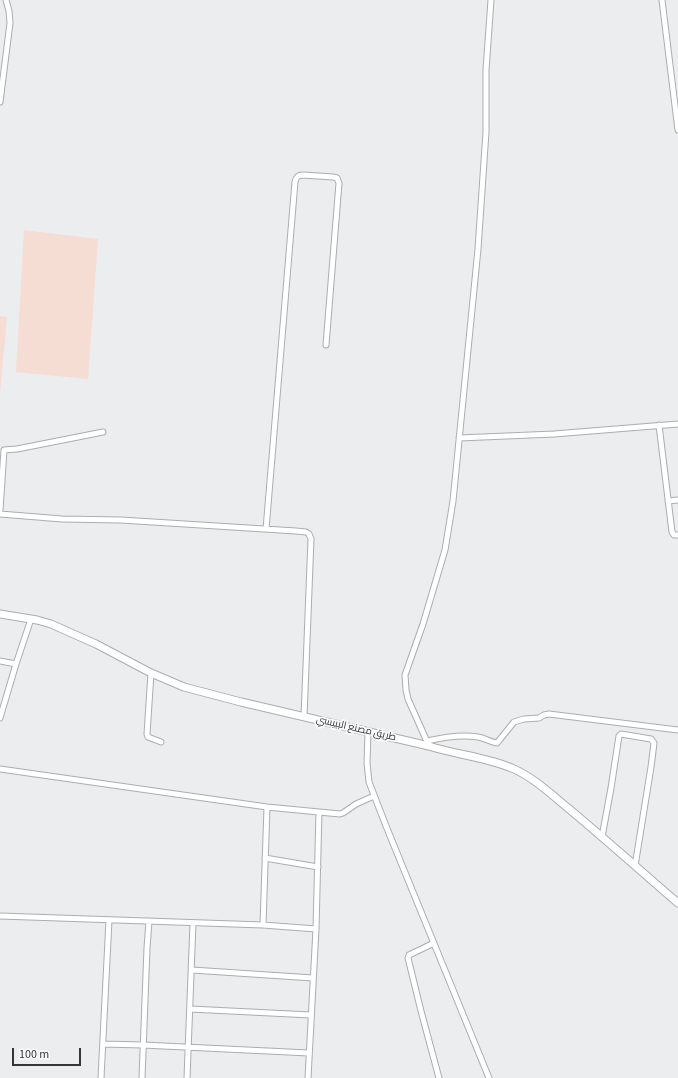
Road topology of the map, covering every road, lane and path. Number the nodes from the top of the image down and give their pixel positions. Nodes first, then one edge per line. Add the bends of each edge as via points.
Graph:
1 (6, 0) edge
2 (491, 0) edge
3 (662, 0) edge
4 (0, 102) edge
5 (678, 130) edge
6 (326, 345) dead end
7 (678, 424) edge
8 (659, 425) junction
9 (103, 432) dead end
10 (459, 438) junction
11 (678, 500) edge
12 (668, 501) junction
13 (0, 510) edge
14 (0, 514) edge
15 (266, 529) junction
16 (678, 535) edge
17 (0, 614) edge
18 (31, 619) junction
19 (0, 661) edge
20 (16, 664) junction
21 (151, 673) junction
22 (2, 702) edge
23 (304, 717) junction
24 (0, 718) edge
25 (678, 730) edge
26 (368, 732) junction
27 (161, 742) dead end
28 (428, 743) junction
29 (0, 769) edge
30 (374, 796) junction
31 (267, 806) junction
32 (319, 812) junction
33 (602, 837) junction
34 (265, 858) junction
35 (635, 866) junction
36 (318, 867) junction
37 (678, 903) edge
38 (0, 916) edge
39 (109, 920) junction
40 (149, 921) junction
41 (193, 922) junction
42 (263, 925) junction
43 (316, 929) junction
44 (434, 943) junction
45 (192, 970) junction
46 (313, 978) junction
47 (190, 1009) junction
48 (311, 1015) junction
49 (103, 1044) junction
50 (143, 1045) junction
51 (188, 1047) junction
52 (309, 1053) junction
53 (102, 1078) edge
54 (142, 1078) edge
55 (188, 1078) edge
56 (308, 1078) edge
57 (439, 1078) edge
58 (489, 1078) edge

1 - 4 street via 10,23
2 - 10 street via 478,249
3 - 5 street
6 - 15 street via 339,183 333,176 303,174 296,177 295,182
7 - 8 street
8 - 10 street via 554,434
8 - 12 street
9 - 13 street via 4,450
10 - 28 street via 447,542 405,675 408,699
11 - 12 street
12 - 16 street via 672,532
14 - 15 street
15 - 23 street via 306,532 311,539
17 - 18 main road, طريق مصنع البيبسي
18 - 20 street
18 - 21 main road, طريق مصنع البيبسي via 62,628
19 - 20 street
20 - 22 street
21 - 23 main road, طريق مصنع البيبسي via 196,690
21 - 27 street via 147,734 148,737
22 - 24 street
23 - 26 main road, طريق مصنع البيبسي
25 - 28 street via 546,714 539,718 514,722 497,742 471,736 451,737
26 - 28 main road, طريق مصنع البيبسي
26 - 30 street via 367,763
28 - 33 main road, طريق مصنع البيبسي via 439,749 508,766 521,772
29 - 31 street
30 - 32 street via 340,814
30 - 44 street
31 - 32 street
31 - 34 street
32 - 36 street
33 - 35 main road, طريق مصنع البيبسي
33 - 35 street via 619,736 621,734 651,739 654,743 651,768
34 - 36 street
34 - 42 street
35 - 37 main road, طريق مصنع البيبسي
36 - 43 street
38 - 39 street
39 - 40 street
39 - 49 street
40 - 41 street
40 - 50 street
41 - 42 street
41 - 45 street
42 - 43 street
43 - 46 street
44 - 57 street via 409,955 408,958
44 - 58 street
45 - 46 street
45 - 47 street
46 - 48 street
47 - 48 street
47 - 51 street
48 - 52 street
49 - 50 street
49 - 53 street
50 - 51 street
50 - 54 street
51 - 52 street
51 - 55 street
52 - 56 street

